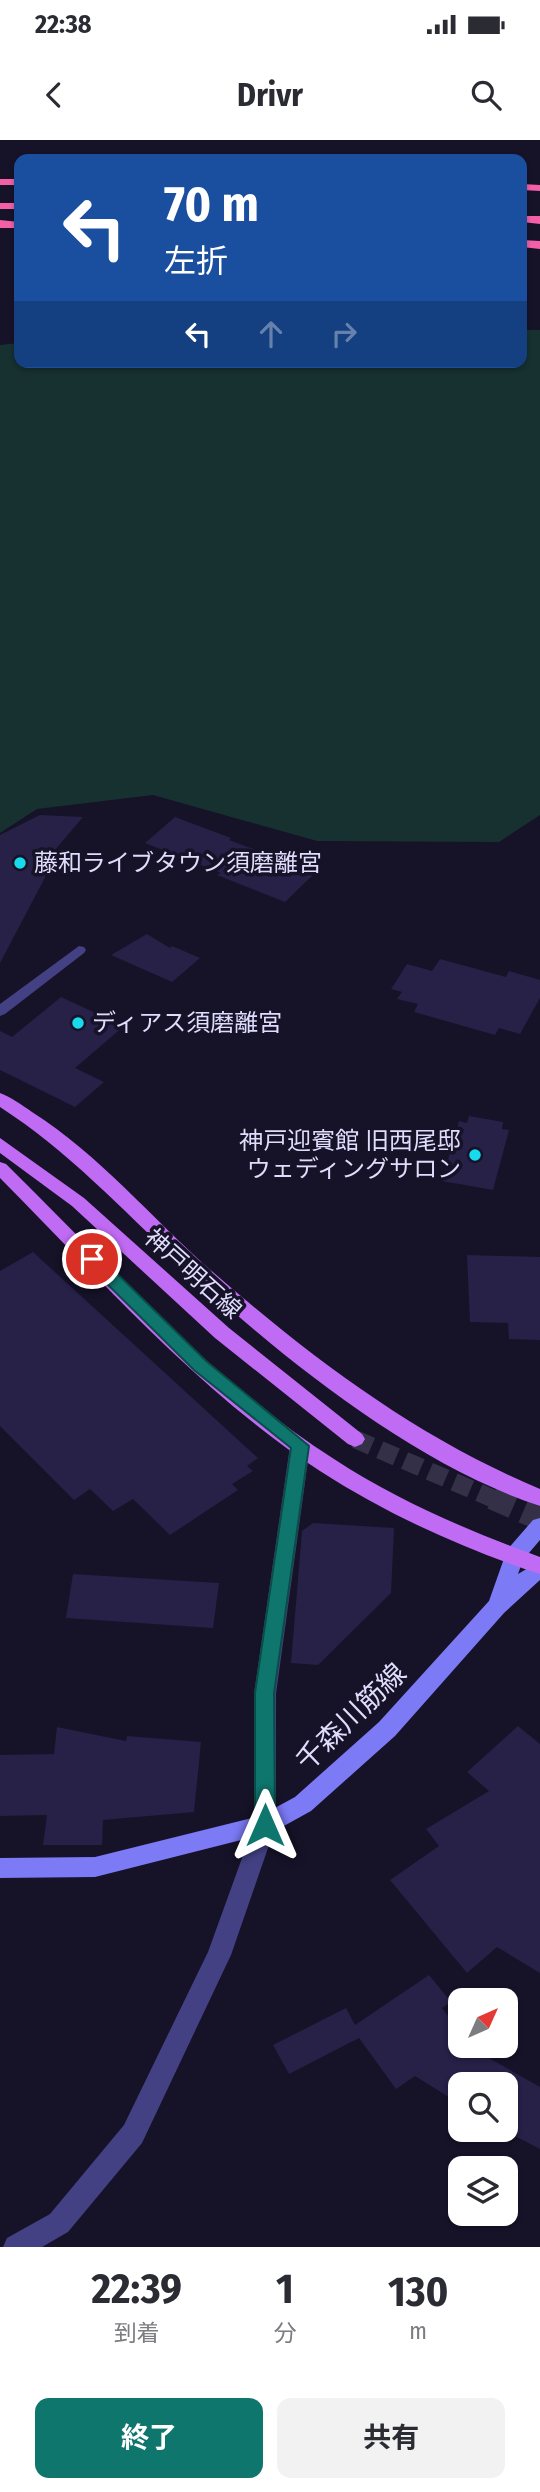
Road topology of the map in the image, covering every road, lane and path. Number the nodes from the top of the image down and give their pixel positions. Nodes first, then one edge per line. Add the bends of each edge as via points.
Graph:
1 (79, 950) dead end
2 (0, 1011) edge
3 (0, 1099) edge
4 (0, 1144) edge
5 (0, 1168) edge
6 (355, 1439) tunnel mouth
7 (300, 1446) junction
8 (540, 1497) edge
9 (540, 1526) edge
10 (514, 1556) junction
11 (540, 1567) edge
12 (497, 1607) junction
13 (265, 1825) junction
14 (0, 1868) edge
15 (16, 2247) edge

1 - 2 lane
3 - 8 main road via 56,1136 209,1280 339,1385 404,1429
4 - 6 main road, 神戸明石線 via 78,1202 222,1333
5 - 7 main road via 200,1366
7 - 10 main road via 456,1534
7 - 13 street via 265,1693
9 - 10 street
10 - 11 main road
10 - 12 street
11 - 12 street, 千森川筋線
12 - 13 street, 千森川筋線 via 387,1729 303,1804
13 - 14 street, 千森川筋線 via 95,1867
13 - 15 street via 219,1955 133,2134 59,2222

